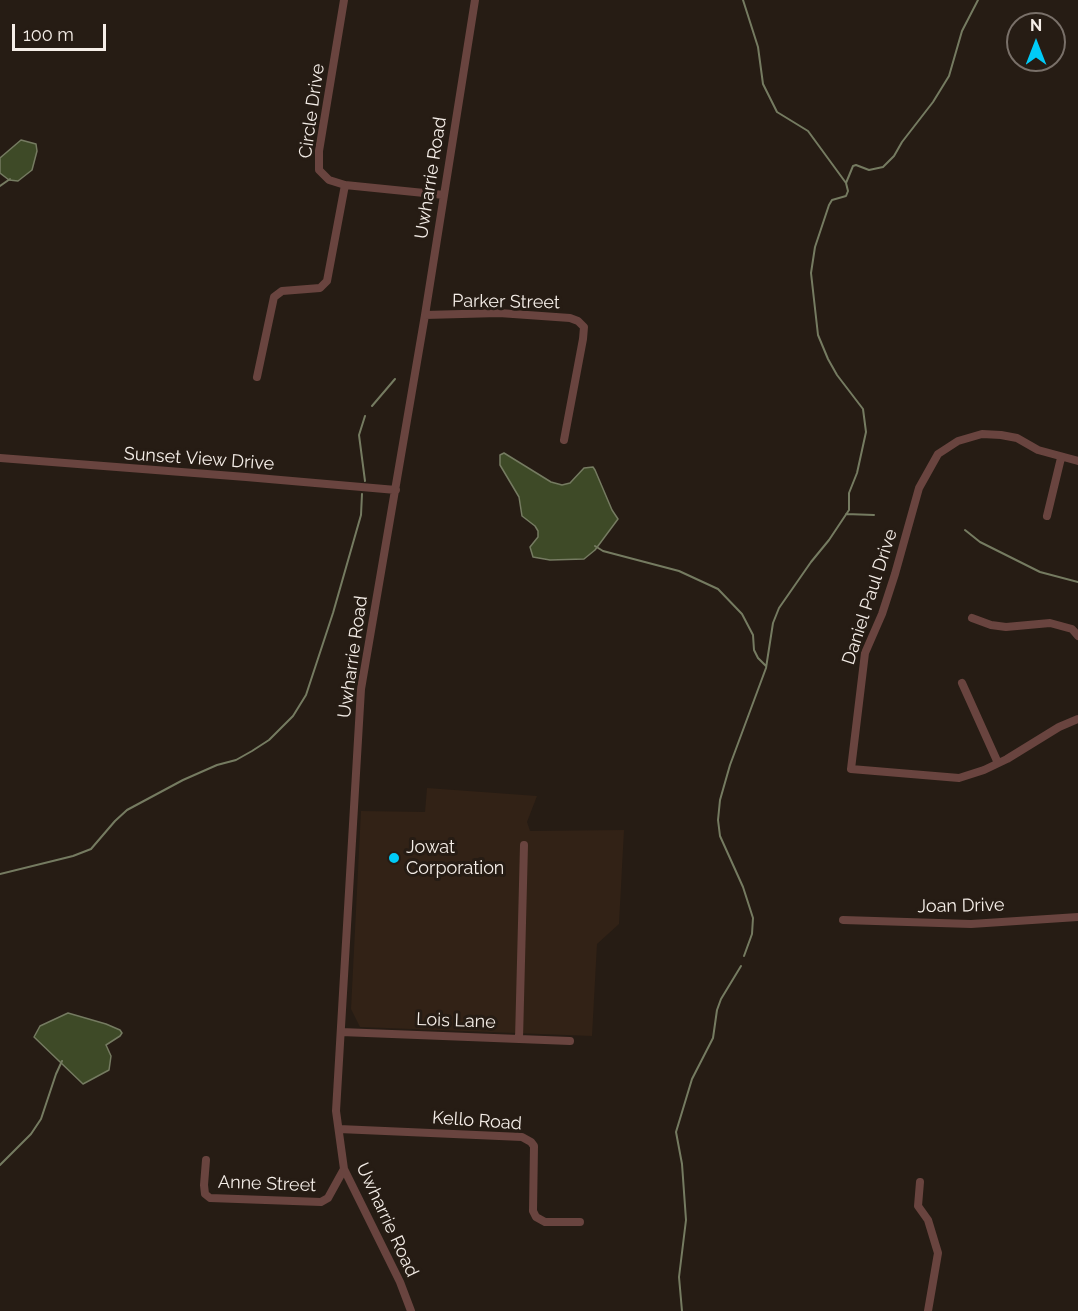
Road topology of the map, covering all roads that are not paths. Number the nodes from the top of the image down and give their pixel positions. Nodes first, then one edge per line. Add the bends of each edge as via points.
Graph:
1 (344, 0) edge
2 (475, 0) edge
3 (345, 184) junction
4 (444, 195) junction
5 (425, 315) junction
6 (257, 377) dead end
7 (564, 440) dead end
8 (0, 458) edge
9 (1061, 458) junction
10 (1078, 461) edge
11 (396, 490) junction
12 (1047, 516) dead end
13 (972, 618) dead end
14 (1078, 636) edge
15 (962, 683) dead end
16 (1078, 719) edge
17 (998, 763) junction
18 (524, 845) dead end
19 (1078, 917) edge
20 (843, 920) dead end
21 (341, 1032) junction
22 (519, 1039) junction
23 (570, 1041) dead end
24 (339, 1129) junction
25 (206, 1160) dead end
26 (344, 1168) junction
27 (920, 1182) dead end
28 (580, 1222) dead end
29 (411, 1311) edge
30 (928, 1311) edge

1 - 3 street, Circle Drive via 318,161 324,177
2 - 4 street, Uwharrie Road
3 - 4 street, Circle Drive
3 - 6 street via 327,281 320,288 282,291 274,297
4 - 5 street, Uwharrie Road
5 - 7 street, Parker Street via 499,313 578,321 584,327
5 - 11 street, Uwharrie Road
8 - 11 street, Sunset View Drive
9 - 10 street, Daniel Paul Drive
9 - 12 street
9 - 17 street, Daniel Paul Drive via 1017,438 982,434 958,441 938,454 919,488 882,614 865,653 850,769 959,778
11 - 21 street, Uwharrie Road via 360,689
13 - 14 street via 1006,627 1050,623
15 - 17 street
16 - 17 street, Daniel Paul Drive
18 - 22 street
19 - 20 street, Joan Drive via 971,924
21 - 22 street, Lois Lane
21 - 24 street, Uwharrie Road via 336,1111
22 - 23 street, Lois Lane
24 - 26 street, Uwharrie Road
24 - 28 street, Kello Road via 522,1137 534,1146 533,1211 539,1220
25 - 26 street, Anne Street via 204,1185 210,1198 321,1202 328,1198
26 - 29 street, Uwharrie Road
27 - 30 street via 918,1206 928,1220 938,1253

